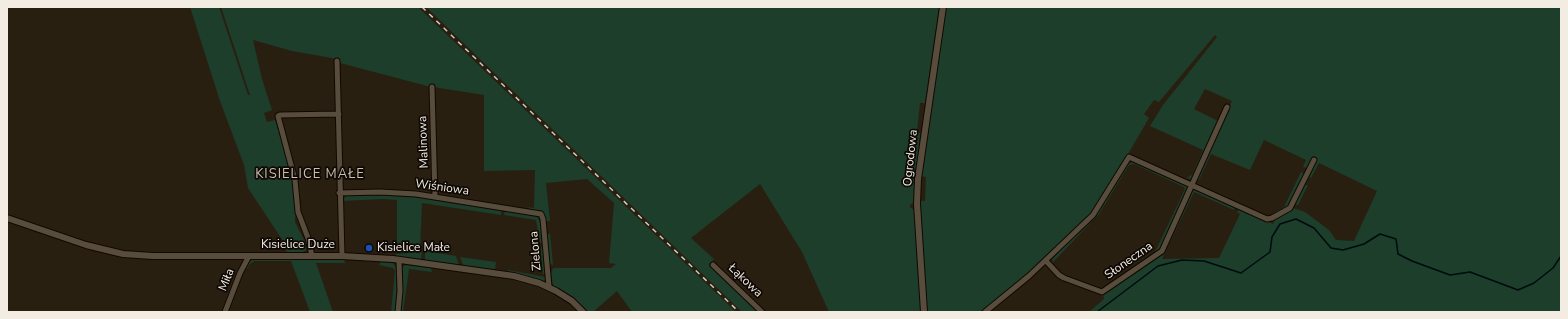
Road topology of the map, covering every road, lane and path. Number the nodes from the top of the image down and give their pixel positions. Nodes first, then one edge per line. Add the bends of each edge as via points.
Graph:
1 (943, 7) edge
2 (337, 61) dead end
3 (432, 87) dead end
4 (1227, 107) dead end
5 (338, 114) junction
6 (1314, 160) dead end
7 (1193, 184) junction
8 (340, 193) junction
9 (435, 197) junction
10 (541, 214) joint
11 (7, 218) edge
12 (249, 256) junction
13 (312, 256) junction
14 (342, 256) junction
15 (400, 261) junction
16 (1046, 261) junction
17 (713, 265) dead end
18 (549, 287) junction
19 (225, 312) edge
20 (398, 312) edge
21 (584, 312) edge
22 (762, 312) edge
23 (924, 312) edge
24 (985, 312) edge

1 - 23 street, Ogrodowa via 918,179 917,204
2 - 5 street
3 - 9 street, Malinowa
4 - 7 street, Słoneczna
5 - 8 street
5 - 13 street via 278,116 295,180 298,212
6 - 7 street via 1290,208 1267,219
7 - 16 street via 1129,157 1093,215
7 - 16 street, Słoneczna via 1162,251 1102,292 1064,278
8 - 9 street, Wiśniowa
8 - 14 street
9 - 10 street, Wiśniowa
10 - 18 street, Zielona
11 - 12 street, Kisielice Duże via 86,245 123,254
12 - 13 street, Kisielice Duże
12 - 19 street, Miła
13 - 14 street, Kisielice Duże
14 - 15 street, Kisielice Duże
15 - 18 street, Kisielice Duże via 514,276
15 - 20 street
16 - 24 street
17 - 22 street, Łąkowa
18 - 21 street, Kisielice Duże

